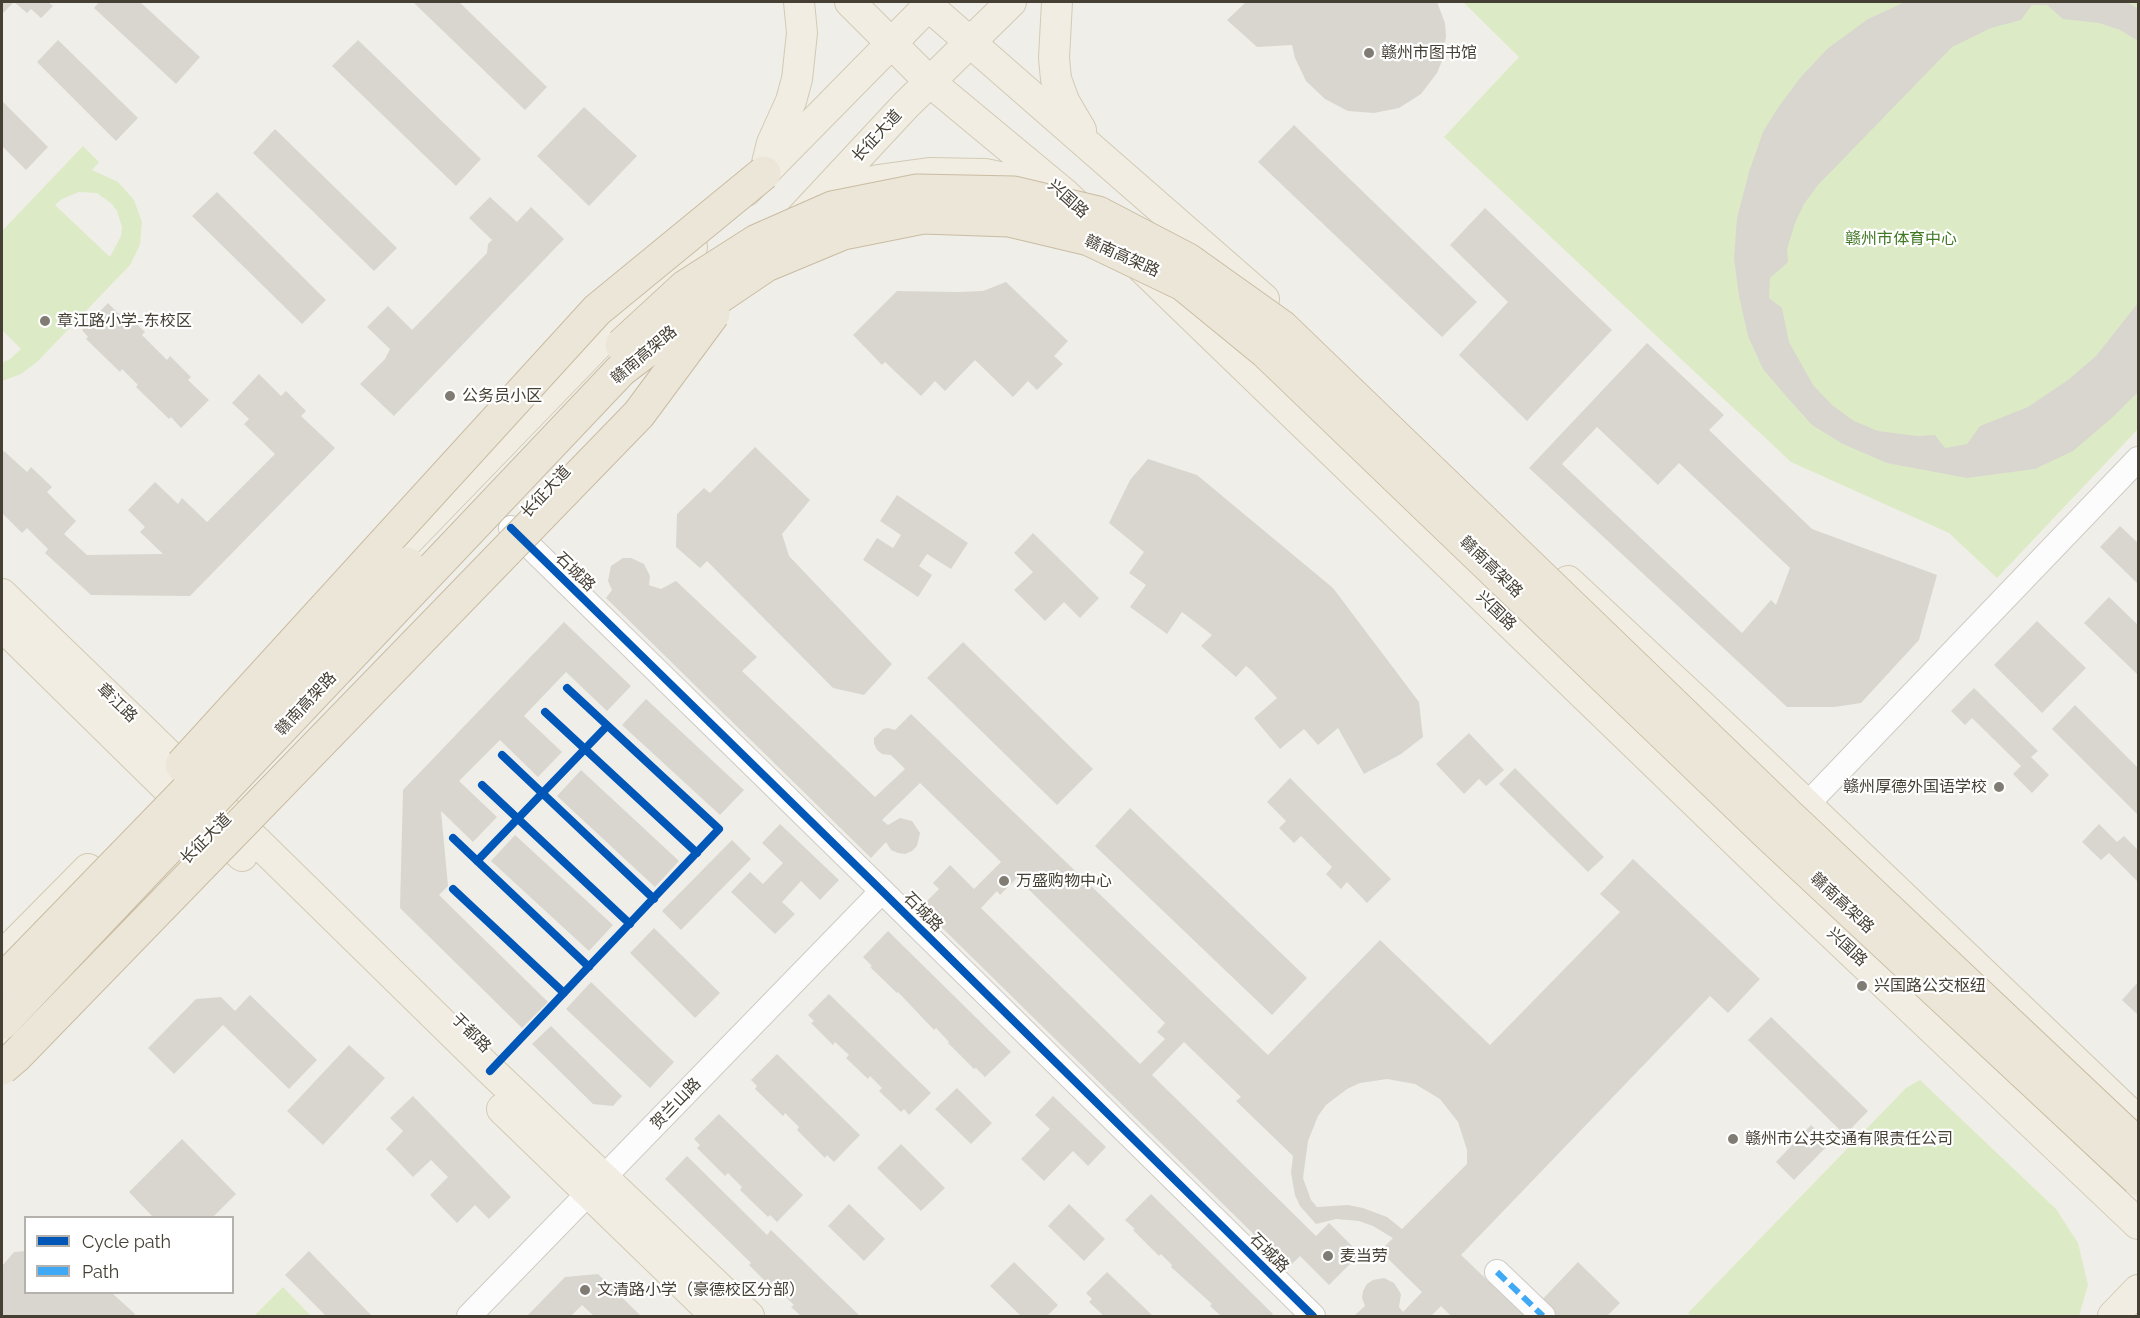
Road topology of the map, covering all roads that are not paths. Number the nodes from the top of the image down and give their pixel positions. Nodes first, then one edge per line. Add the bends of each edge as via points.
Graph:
1 (799, 2) edge
2 (838, 2) edge
3 (850, 2) edge
4 (927, 2) edge
5 (1011, 2) edge
6 (1058, 2) edge
7 (971, 42) junction
8 (891, 45) junction
9 (930, 82) junction
10 (1118, 172) junction
11 (764, 173) junction
12 (1065, 194) junction
13 (809, 209) junction
14 (713, 314) junction
15 (2139, 459) edge
16 (511, 528) junction
17 (2, 594) edge
18 (2, 626) edge
19 (176, 780) junction
20 (1808, 805) junction
21 (222, 823) junction
22 (1754, 858) junction
23 (882, 891) junction
24 (2, 956) edge
25 (2, 973) edge
26 (2, 981) edge
27 (2, 1023) edge
28 (2, 1055) edge
29 (2, 1068) edge
30 (2139, 1121) edge
31 (2139, 1145) edge
32 (2139, 1179) edge
33 (596, 1186) junction
34 (2139, 1224) edge
35 (1497, 1272) dead end
36 (2139, 1290) edge
37 (1313, 1316) edge
38 (469, 1317) edge
39 (716, 1317) edge
40 (749, 1317) edge
41 (1543, 1317) edge
42 (2113, 1317) edge

1 - 11 main road via 802,33 797,79
2 - 8 street
3 - 8 main road, 兴国路
4 - 7 main road
4 - 8 main road
5 - 7 main road, 长征大道
6 - 10 main road via 1056,79 1064,101 1088,140
7 - 9 main road, 长征大道
7 - 10 main road
8 - 9 main road, 兴国路
8 - 11 main road
9 - 12 main road, 兴国路
9 - 13 main road, 长征大道
10 - 20 main road via 1290,321
11 - 19 main road
11 - 25 highway, bridge via 597,310 220,721
12 - 13 main road via 1003,177 929,173 852,187
12 - 22 main road, 兴国路
13 - 14 main road, 长征大道
14 - 16 main road, 长征大道
14 - 29 highway, bridge via 639,414
15 - 20 street
16 - 21 main road, 长征大道
16 - 23 street, 石城路
17 - 19 main road, 章江路 via 141,728
18 - 19 main road, 章江路
19 - 21 main road, 章江路
19 - 24 main road
20 - 22 street
20 - 30 main road
21 - 28 main road, 长征大道
21 - 33 main road, 于都路 via 490,1071
22 - 34 main road, 兴国路
23 - 33 street, 贺兰山路
23 - 37 street, 石城路
26 - 31 highway, 赣南高架路, bridge via 610,357 685,287 757,241 832,208 917,191 1014,193 1098,213 1188,260 1282,327 1788,815
27 - 32 highway, 赣南高架路, bridge via 621,370 766,265 843,233 923,217 1009,220 1089,239 1183,284 1266,352 1767,833
33 - 38 street, 贺兰山路
33 - 39 main road, 于都路
33 - 40 main road, 于都路
35 - 41 street
36 - 42 main road

